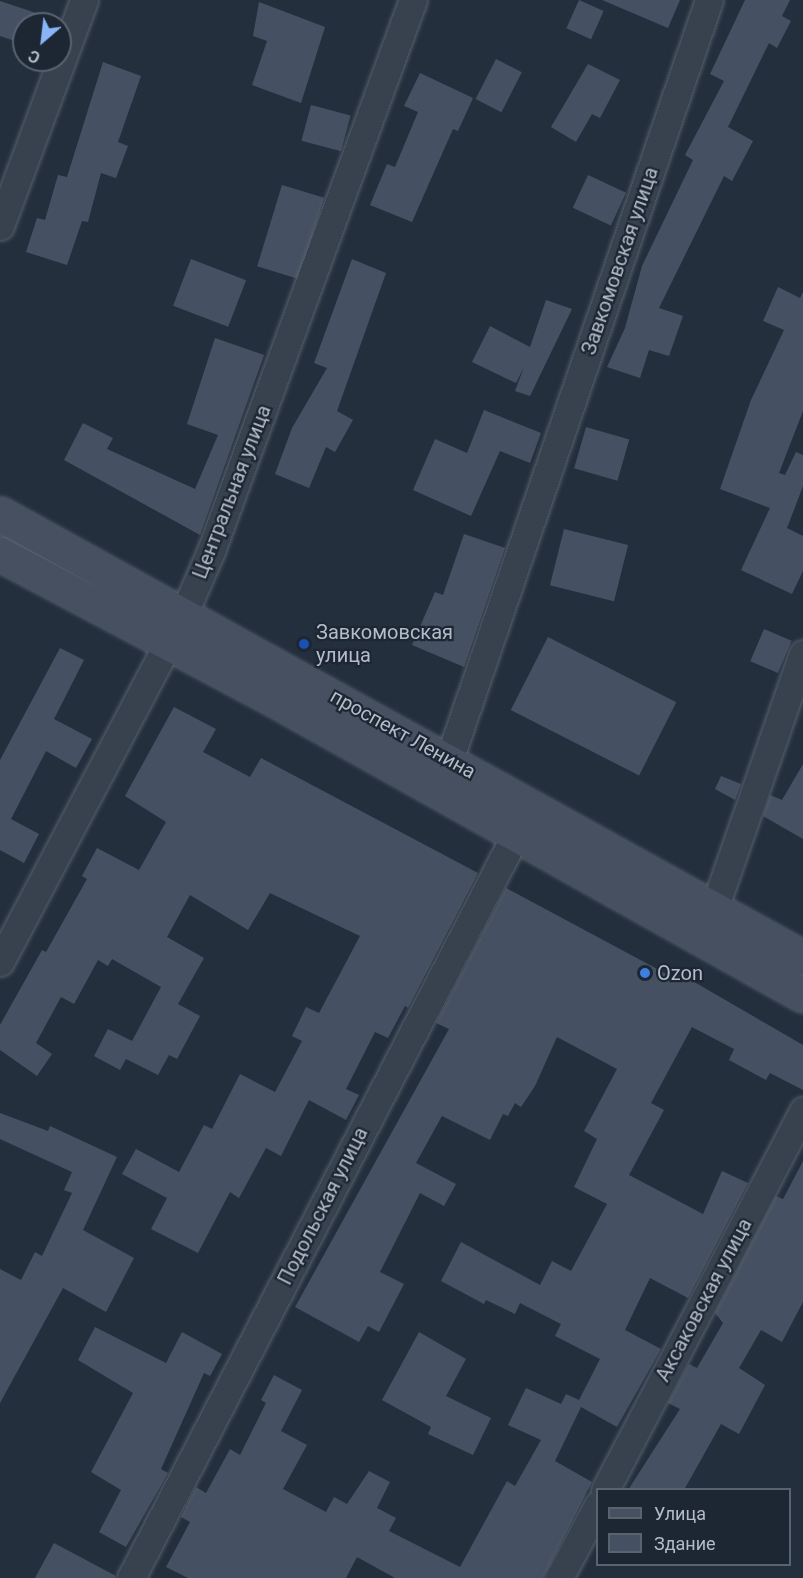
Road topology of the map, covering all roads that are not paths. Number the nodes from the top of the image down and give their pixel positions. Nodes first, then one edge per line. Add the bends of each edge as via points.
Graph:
1 (84, 0) edge
2 (413, 0) edge
3 (709, 0) edge
4 (0, 226) edge
5 (0, 514) edge
6 (0, 555) edge
7 (184, 613) junction
8 (168, 644) junction
9 (803, 654) edge
10 (449, 760) junction
11 (516, 834) junction
12 (714, 909) junction
13 (803, 958) edge
14 (0, 962) edge
15 (803, 995) edge
16 (803, 1112) edge
17 (606, 1488) edge
18 (596, 1507) edge
19 (130, 1578) edge
20 (559, 1578) edge

1 - 4 street
2 - 7 street, Центральная улица
3 - 10 street, Завкомовская улица
5 - 7 main road, проспект Ленина
6 - 8 main road, проспект Ленина
7 - 8 street, Центральная улица
7 - 10 main road, проспект Ленина
8 - 11 main road, проспект Ленина
8 - 14 street, Центральная улица
9 - 12 street
10 - 12 main road, проспект Ленина
11 - 15 main road, проспект Ленина
11 - 19 street, Подольская улица
12 - 13 main road, проспект Ленина
16 - 17 street, Аксаковская улица
18 - 20 street

